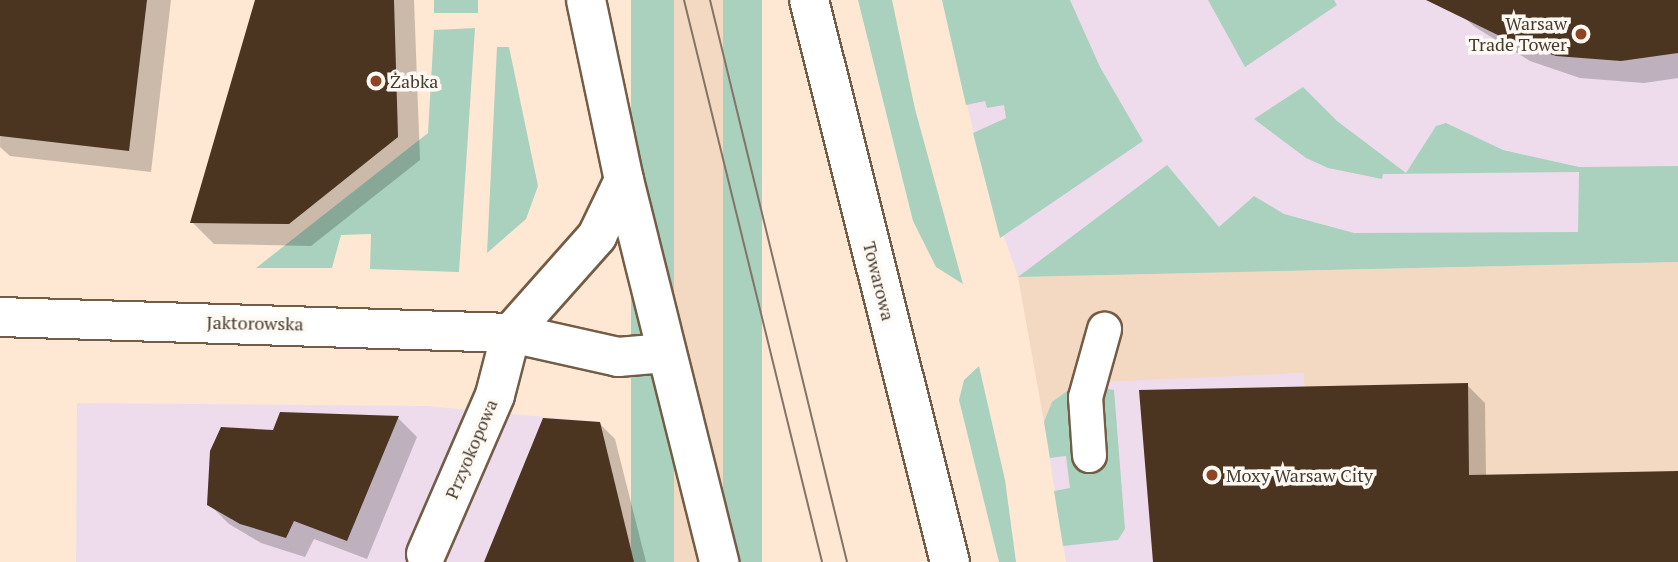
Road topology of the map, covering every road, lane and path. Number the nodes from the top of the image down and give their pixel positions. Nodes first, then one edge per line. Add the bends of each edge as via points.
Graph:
1 (586, 0) edge
2 (809, 0) edge
3 (624, 180) junction
4 (0, 317) edge
5 (1104, 329) dead end
6 (511, 333) junction
7 (666, 353) junction
8 (1089, 455) dead end
9 (424, 558) edge
10 (719, 562) edge
11 (950, 562) edge

1 - 3 main road
2 - 11 main road, Towarowa
3 - 6 main road via 597,236
3 - 7 main road
4 - 6 main road, Jaktorowska
5 - 8 lane via 1085,397
6 - 7 main road, Jaktorowska via 618,356
6 - 9 main road, Przyokopowa via 495,395
7 - 10 main road

